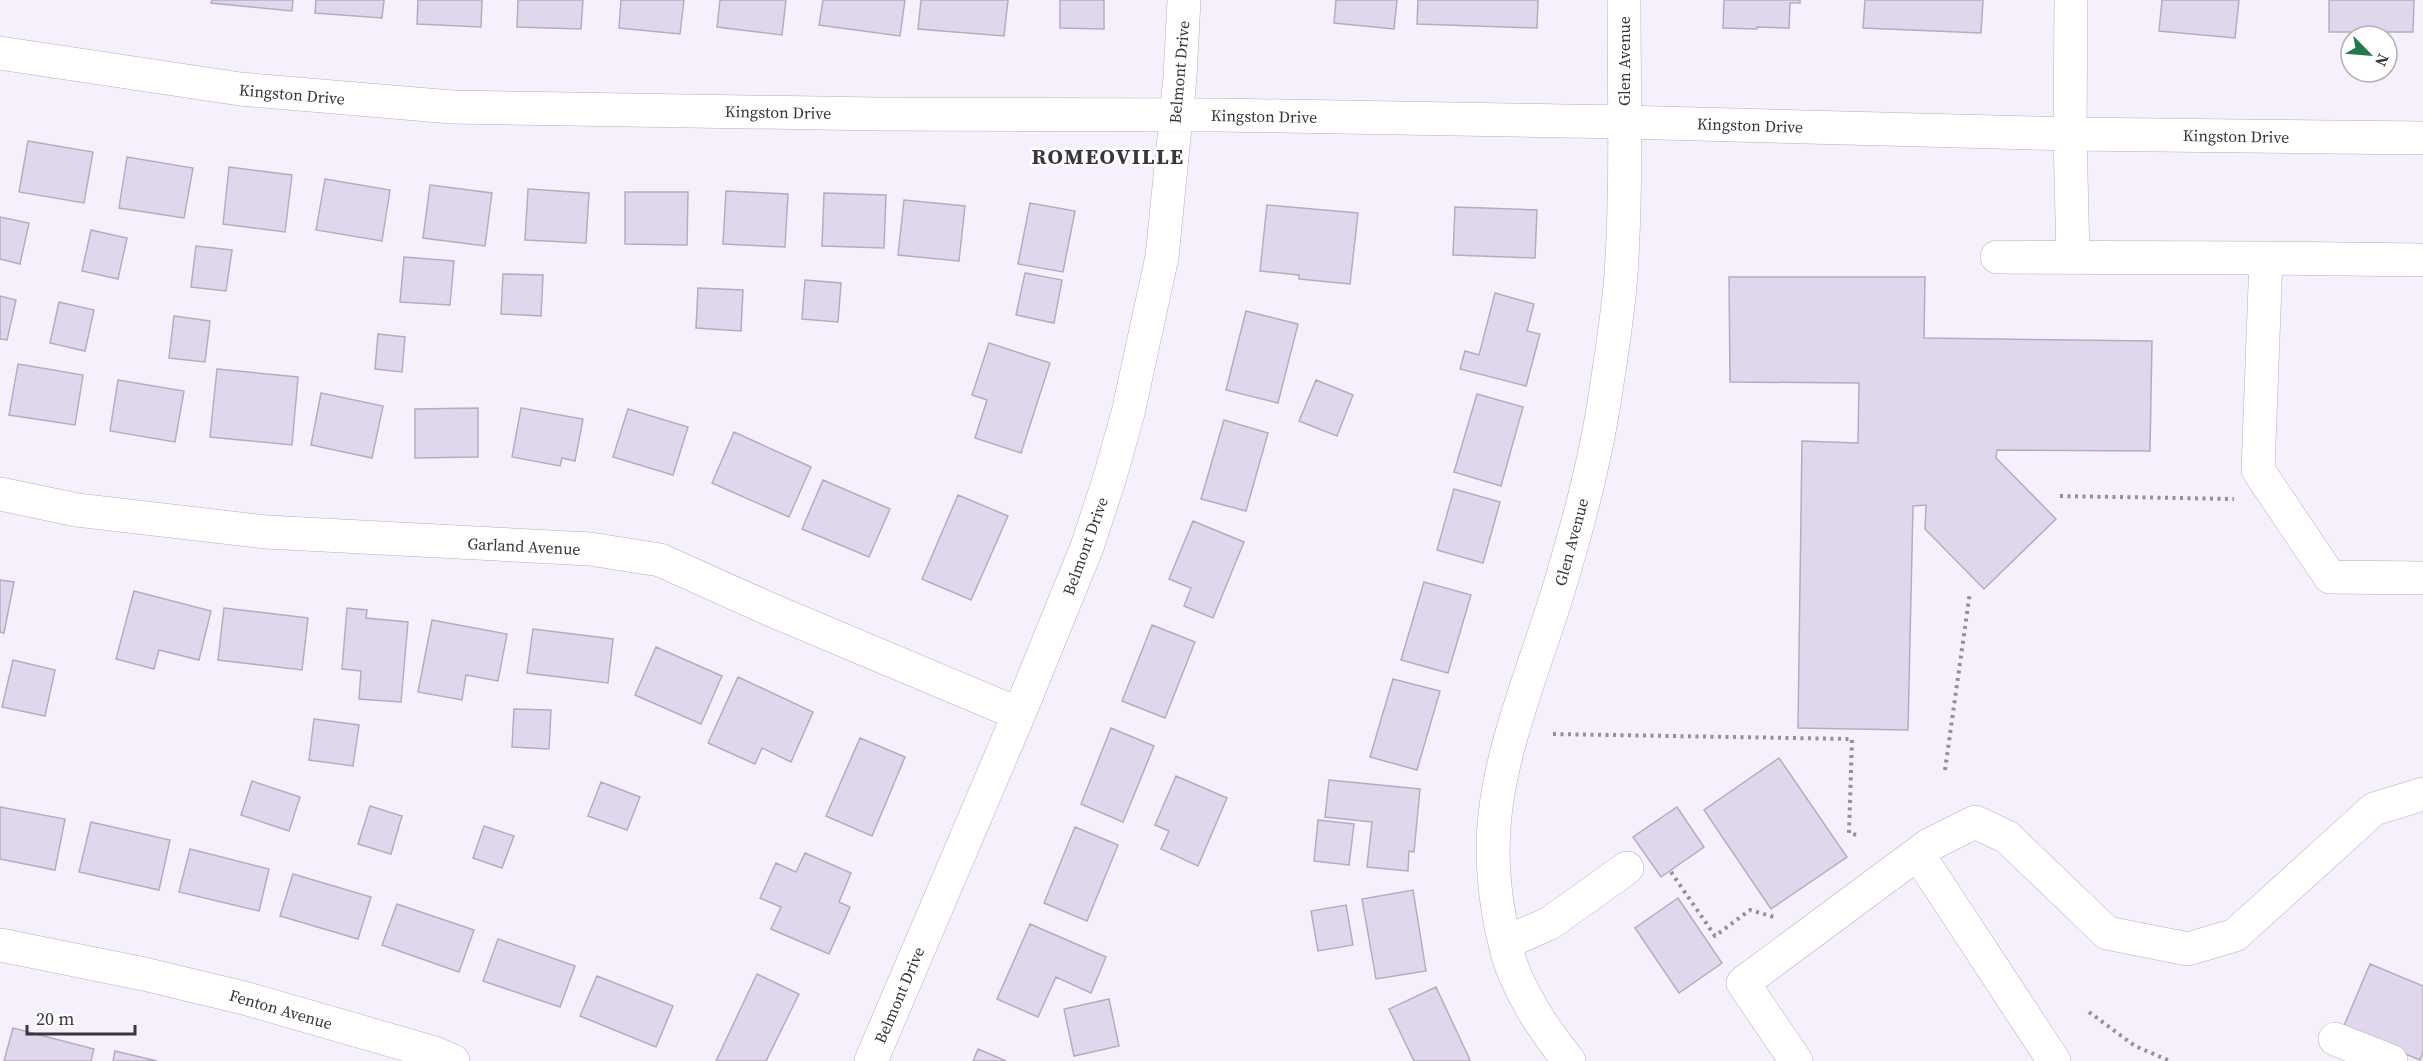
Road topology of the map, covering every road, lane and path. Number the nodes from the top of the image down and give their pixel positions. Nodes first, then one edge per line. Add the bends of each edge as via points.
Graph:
1 (1184, 0) edge
2 (1624, 0) edge
3 (2071, 0) edge
4 (0, 52) edge
5 (1176, 115) junction
6 (1624, 122) junction
7 (2070, 134) junction
8 (2423, 138) edge
9 (1997, 257) dead end
10 (2073, 257) junction
11 (2266, 258) junction
12 (2423, 260) edge
13 (0, 494) edge
14 (2060, 496) dead end
15 (2234, 499) dead end
16 (2423, 578) edge
17 (1970, 592) dead end
18 (1019, 714) junction
19 (1553, 734) dead end
20 (1945, 770) dead end
21 (2423, 794) edge
22 (1857, 835) dead end
23 (1917, 854) junction
24 (1627, 868) dead end
25 (1671, 873) dead end
26 (1777, 918) dead end
27 (1505, 943) junction
28 (0, 945) edge
29 (2089, 1012) dead end
30 (2335, 1038) dead end
31 (453, 1061) edge
32 (871, 1061) edge
33 (1569, 1061) edge
34 (1796, 1061) edge
35 (2054, 1061) edge
36 (2170, 1061) edge
37 (2391, 1061) edge

1 - 5 street, Belmont Drive
2 - 6 street, Glen Avenue
3 - 7 street
4 - 5 street, Kingston Drive via 240,89 452,107
5 - 6 street, Kingston Drive
5 - 18 street, Belmont Drive via 1162,257 1128,413 1087,547
6 - 7 street, Kingston Drive
6 - 27 street, Glen Avenue via 1621,276 1606,392 1589,477 1506,758 1495,816 1494,859
7 - 8 street, Kingston Drive
7 - 10 street
9 - 10 street
10 - 11 street
11 - 12 street
11 - 16 street via 2258,470 2330,577
13 - 18 street, Garland Avenue via 76,510 266,532 590,549 660,560
14 - 15 path
17 - 20 path
18 - 32 street, Belmont Drive
19 - 22 path via 1852,738 1849,833
21 - 23 street via 2374,809 2235,935 2188,949 2107,933 2007,837 1975,822
23 - 34 street via 1743,983
23 - 35 street
24 - 27 street via 1550,923
25 - 26 path via 1714,936 1750,910
27 - 33 street, Glen Avenue via 1527,998
28 - 31 street, Fenton Avenue via 244,998
29 - 36 path via 2135,1046
30 - 37 street

